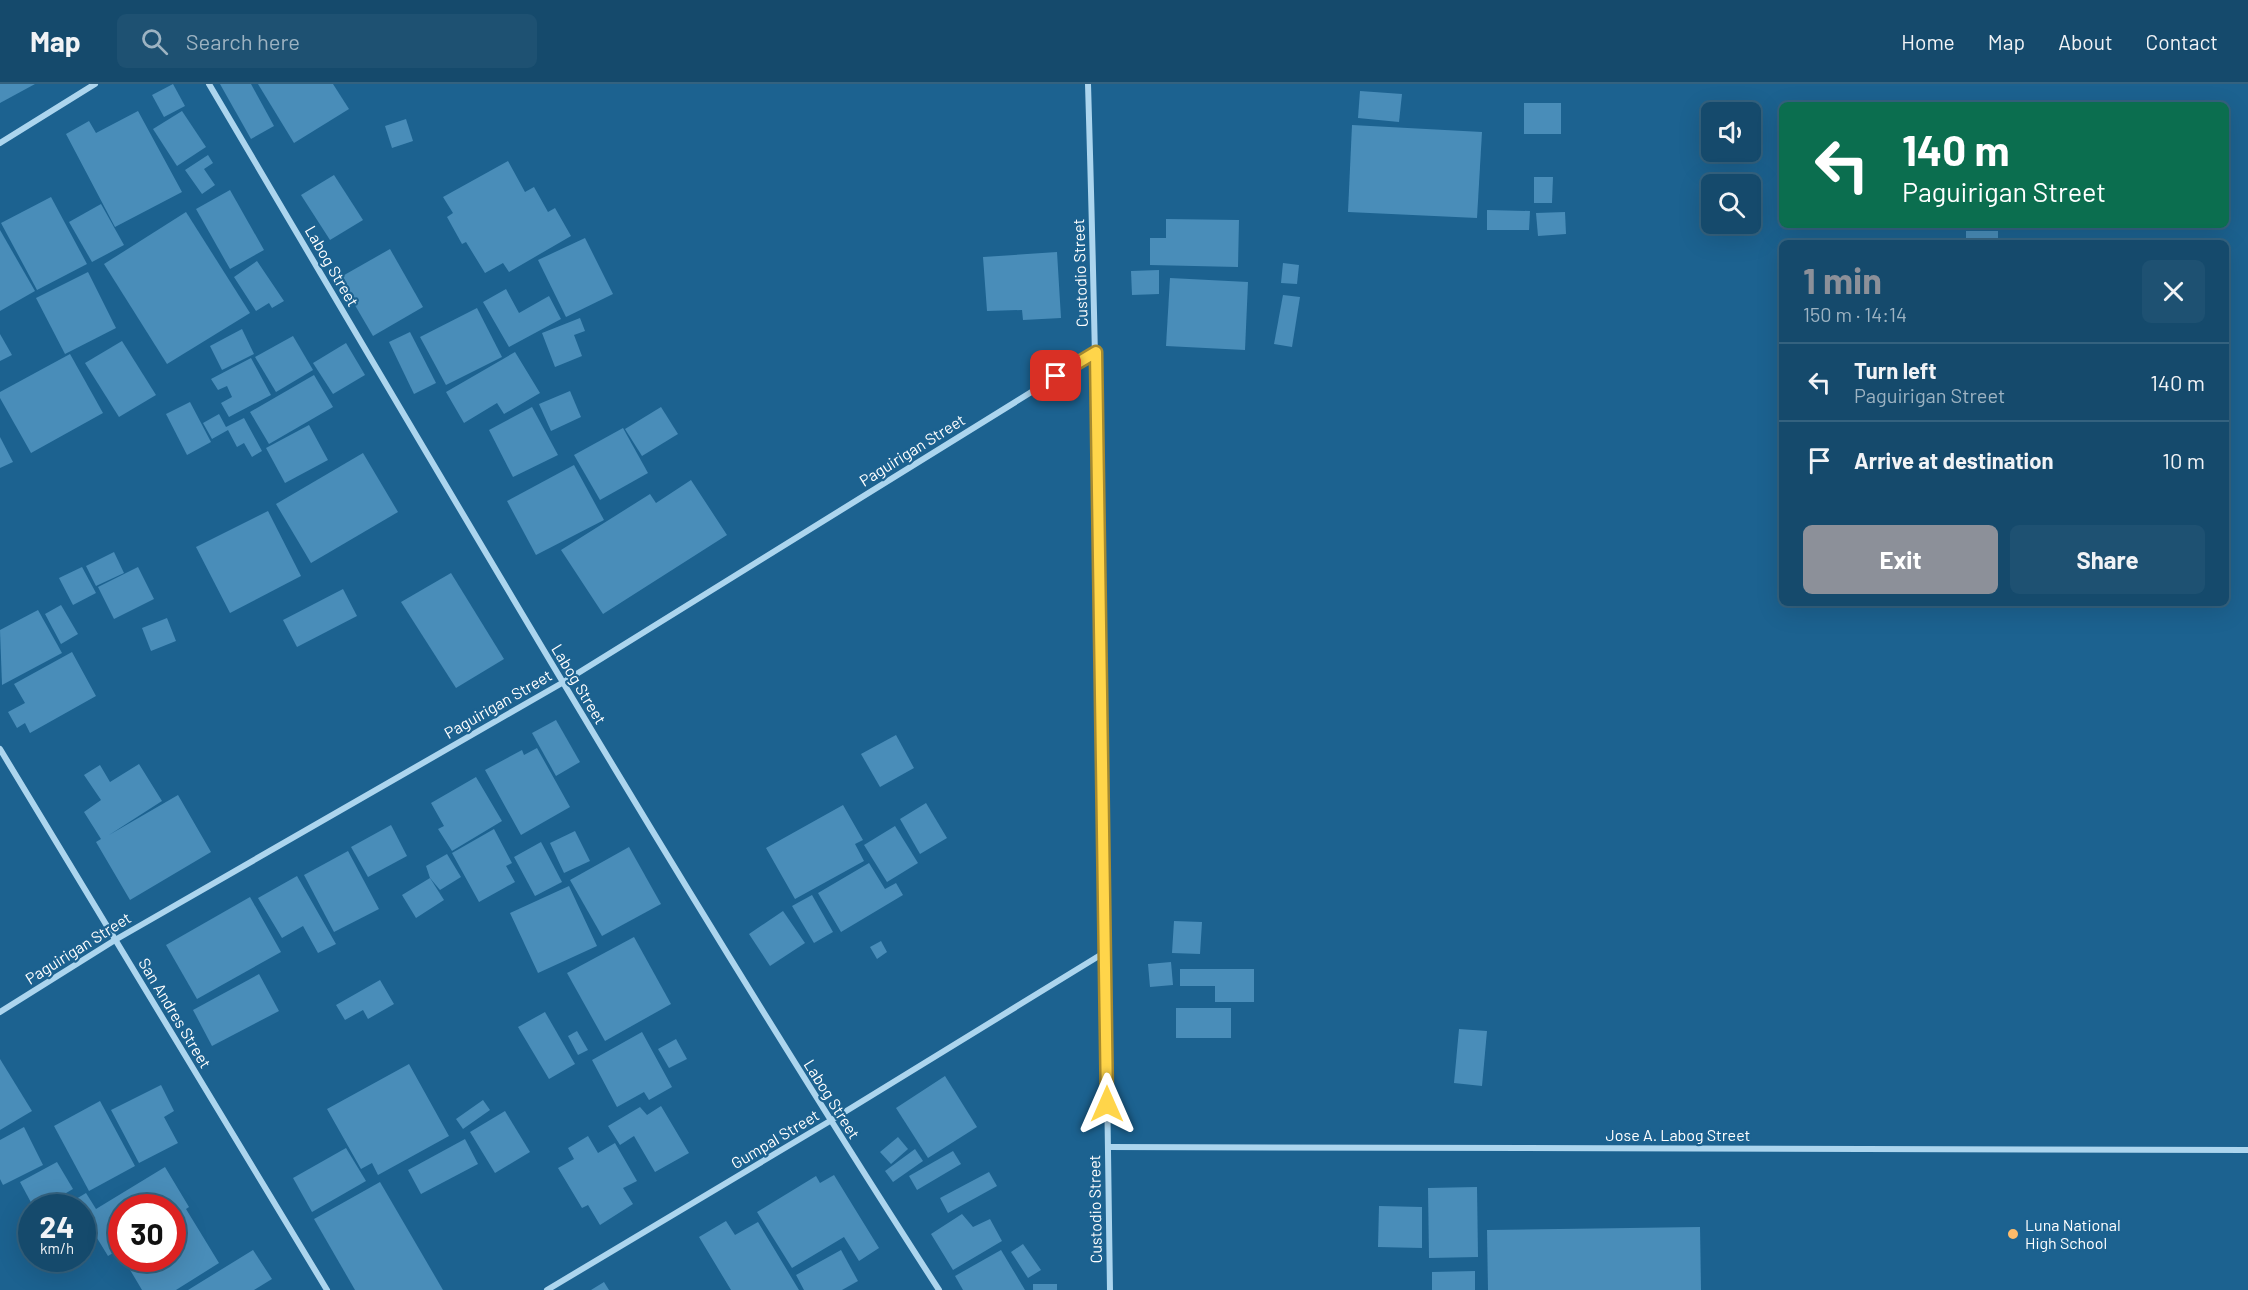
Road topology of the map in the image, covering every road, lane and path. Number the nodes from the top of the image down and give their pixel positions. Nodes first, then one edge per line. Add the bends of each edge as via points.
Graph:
1 (95, 84) edge
2 (209, 84) edge
3 (1088, 84) edge
4 (0, 143) edge
5 (1096, 352) junction
6 (562, 683) junction
7 (0, 749) edge
8 (115, 940) junction
9 (1107, 951) junction
10 (0, 1012) edge
11 (830, 1121) junction
12 (1108, 1147) junction
13 (2248, 1150) edge
14 (327, 1290) edge
15 (548, 1290) edge
16 (939, 1290) edge
17 (1110, 1290) edge

1 - 4 street
2 - 6 street, Labog Street
3 - 5 street, Custodio Street
5 - 6 street, Paguirigan Street
5 - 9 street, Custodio Street
6 - 8 street, Paguirigan Street
6 - 11 street, Labog Street
7 - 8 street, San Andres Street
8 - 10 street, Paguirigan Street
8 - 14 street, San Andres Street
9 - 11 street, Gumpal Street
9 - 12 street, Custodio Street
11 - 15 street, Gumpal Street
11 - 16 street, Labog Street
12 - 13 street, Jose A. Labog Street
12 - 17 street, Custodio Street

